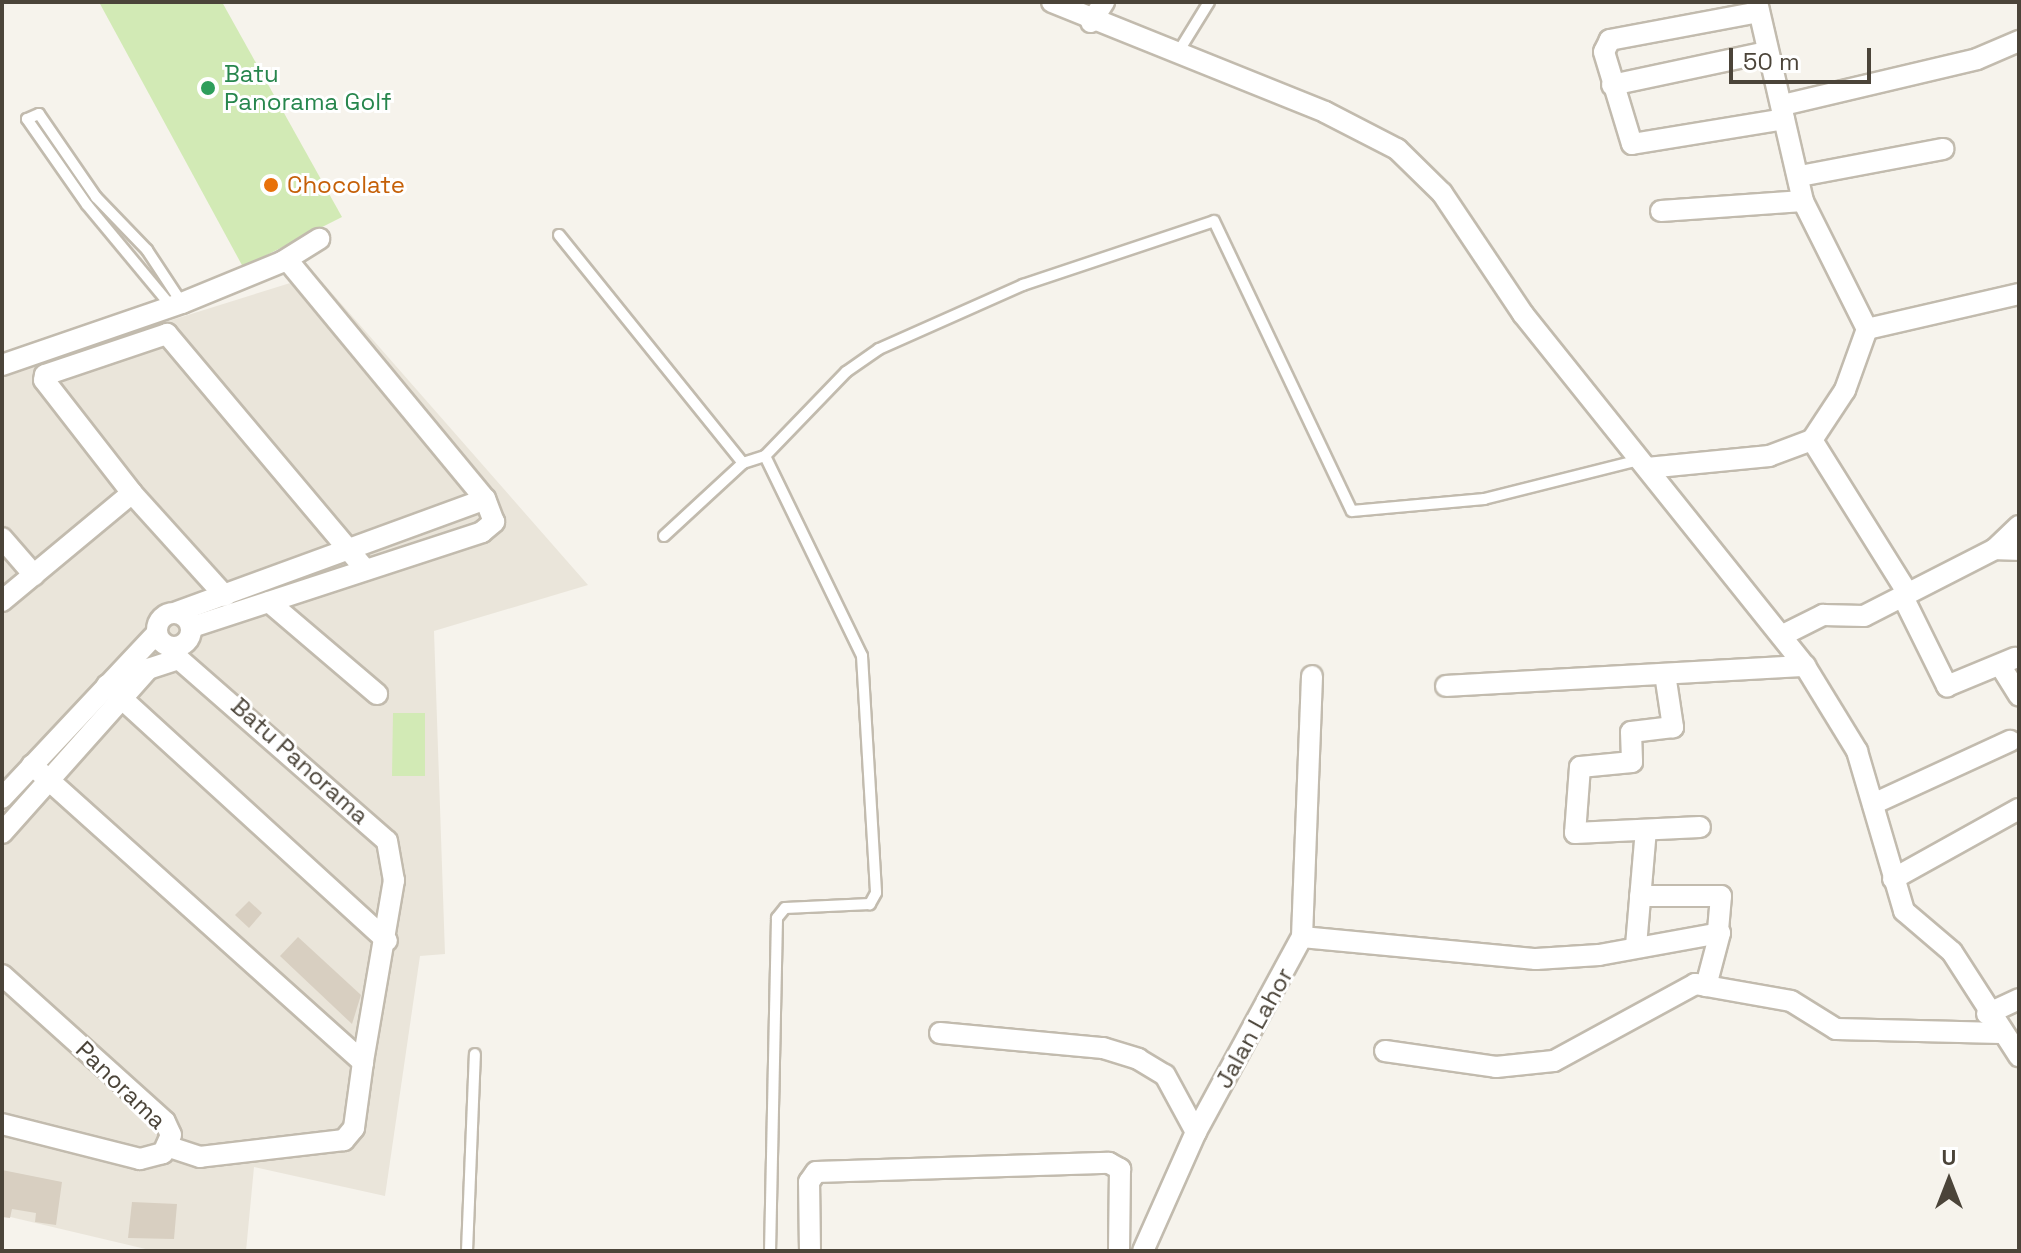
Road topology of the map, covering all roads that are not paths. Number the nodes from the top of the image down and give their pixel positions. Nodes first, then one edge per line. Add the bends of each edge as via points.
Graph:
1 (1052, 2) edge
2 (1104, 2) edge
3 (1209, 2) edge
4 (1758, 7) edge
5 (1091, 22) junction
6 (2019, 41) edge
7 (1767, 52) junction
8 (1177, 54) junction
9 (1612, 85) junction
10 (1783, 112) junction
11 (1943, 149) dead end
12 (1800, 176) junction
13 (1803, 201) junction
14 (1661, 211) dead end
15 (559, 235) dead end
16 (319, 239) dead end
17 (287, 260) junction
18 (2019, 294) edge
19 (177, 304) junction
20 (1867, 329) junction
21 (2, 365) edge
22 (1812, 440) junction
23 (765, 456) junction
24 (743, 463) junction
25 (1644, 464) junction
26 (132, 493) junction
27 (485, 499) junction
28 (2019, 526) edge
29 (664, 536) dead end
30 (2, 538) edge
31 (350, 548) junction
32 (1995, 549) junction
33 (2019, 550) edge
34 (365, 569) junction
35 (34, 575) junction
36 (1904, 594) junction
37 (225, 596) junction
38 (2, 601) edge
39 (269, 602) junction
40 (177, 612) junction
41 (192, 627) junction
42 (157, 633) junction
43 (1783, 635) junction
44 (181, 652) junction
45 (1805, 666) junction
46 (1665, 674) junction
47 (1312, 676) dead end
48 (1446, 686) dead end
49 (115, 692) junction
50 (377, 694) dead end
51 (2019, 695) edge
52 (2010, 741) dead end
53 (32, 765) junction
54 (48, 782) junction
55 (2, 798) edge
56 (1873, 804) junction
57 (2019, 809) edge
58 (1700, 827) dead end
59 (1646, 830) junction
60 (2, 833) edge
61 (1893, 879) junction
62 (1640, 896) junction
63 (1718, 934) junction
64 (1302, 937) junction
65 (387, 941) junction
66 (1636, 946) junction
67 (2, 975) edge
68 (1706, 986) junction
69 (2019, 999) edge
70 (1987, 1014) junction
71 (940, 1033) dead end
72 (2001, 1033) junction
73 (1385, 1051) dead end
74 (475, 1054) dead end
75 (2019, 1056) edge
76 (363, 1062) junction
77 (2, 1124) edge
78 (1196, 1132) junction
79 (170, 1147) junction
80 (467, 1251) edge
81 (770, 1251) edge
82 (810, 1251) edge
83 (1119, 1251) edge
84 (1143, 1251) edge

1 - 5 street
2 - 5 street
3 - 8 lane
4 - 7 street
4 - 9 street via 1610,40 1604,52
5 - 8 street
6 - 10 street via 1977,59
7 - 9 street
7 - 10 street
8 - 25 street via 1276,90 1397,149 1442,193 1523,314
9 - 10 street via 1628,140 1637,146
10 - 12 street
11 - 12 street
12 - 13 street
13 - 14 street
13 - 20 street
15 - 24 lane
16 - 17 street
17 - 19 street
17 - 27 street
18 - 20 street
19 - 19 lane via 87,205 27,119 39,114 96,197 147,250
19 - 21 street
20 - 22 street via 1845,390
22 - 25 street via 1769,456
22 - 36 street
23 - 24 lane
23 - 25 lane via 846,372 879,349 1023,285 1214,221 1352,511 1484,499
23 - 81 lane via 862,656 876,893 870,904 785,908 777,918
24 - 29 lane
25 - 43 street via 1693,532
26 - 31 street via 44,377 165,333
26 - 35 street
26 - 37 street
27 - 31 street
27 - 34 street via 496,516 482,532
28 - 32 street
30 - 35 street
31 - 34 street
31 - 37 street
32 - 33 street
32 - 36 street
34 - 39 street
35 - 38 street
36 - 43 street via 1864,616 1823,615
36 - 51 street via 1947,686 2007,662
37 - 40 street
39 - 41 street
39 - 50 street
40 - 41 street
40 - 42 street via 166,614
41 - 44 street
42 - 44 street via 162,643
42 - 49 street
43 - 45 street
44 - 49 street
44 - 65 street, Batu Panorama via 383,834 394,880
45 - 46 street
45 - 56 street via 1857,751
46 - 48 street
46 - 59 street via 1673,727 1631,732 1632,762 1580,767 1575,833
47 - 64 street, Jalan Lahor
49 - 53 street
49 - 54 street
49 - 65 street
52 - 56 street
53 - 54 street
53 - 55 street
54 - 60 street
54 - 76 street
56 - 61 street
57 - 61 street
58 - 59 street
59 - 62 street
61 - 70 street via 1904,911 1952,952
62 - 63 street via 1721,896
62 - 66 street
63 - 66 street
63 - 68 street via 1722,938
64 - 66 street via 1536,959 1599,955
64 - 78 street, Jalan Lahor
65 - 76 street, Batu Panorama
67 - 79 street, Panorama via 165,1122
68 - 72 street via 1791,1001 1836,1029
68 - 73 street via 1692,985 1554,1061 1496,1067
69 - 70 street
70 - 72 street
71 - 78 street via 1103,1048 1138,1059 1165,1075
72 - 75 street
74 - 80 lane
76 - 79 street, Batu Panorama via 354,1128 344,1140 200,1157
77 - 79 street, Panorama via 140,1159
78 - 84 street, Jalan Lahor
82 - 83 street via 809,1182 816,1172 1109,1163 1120,1169

